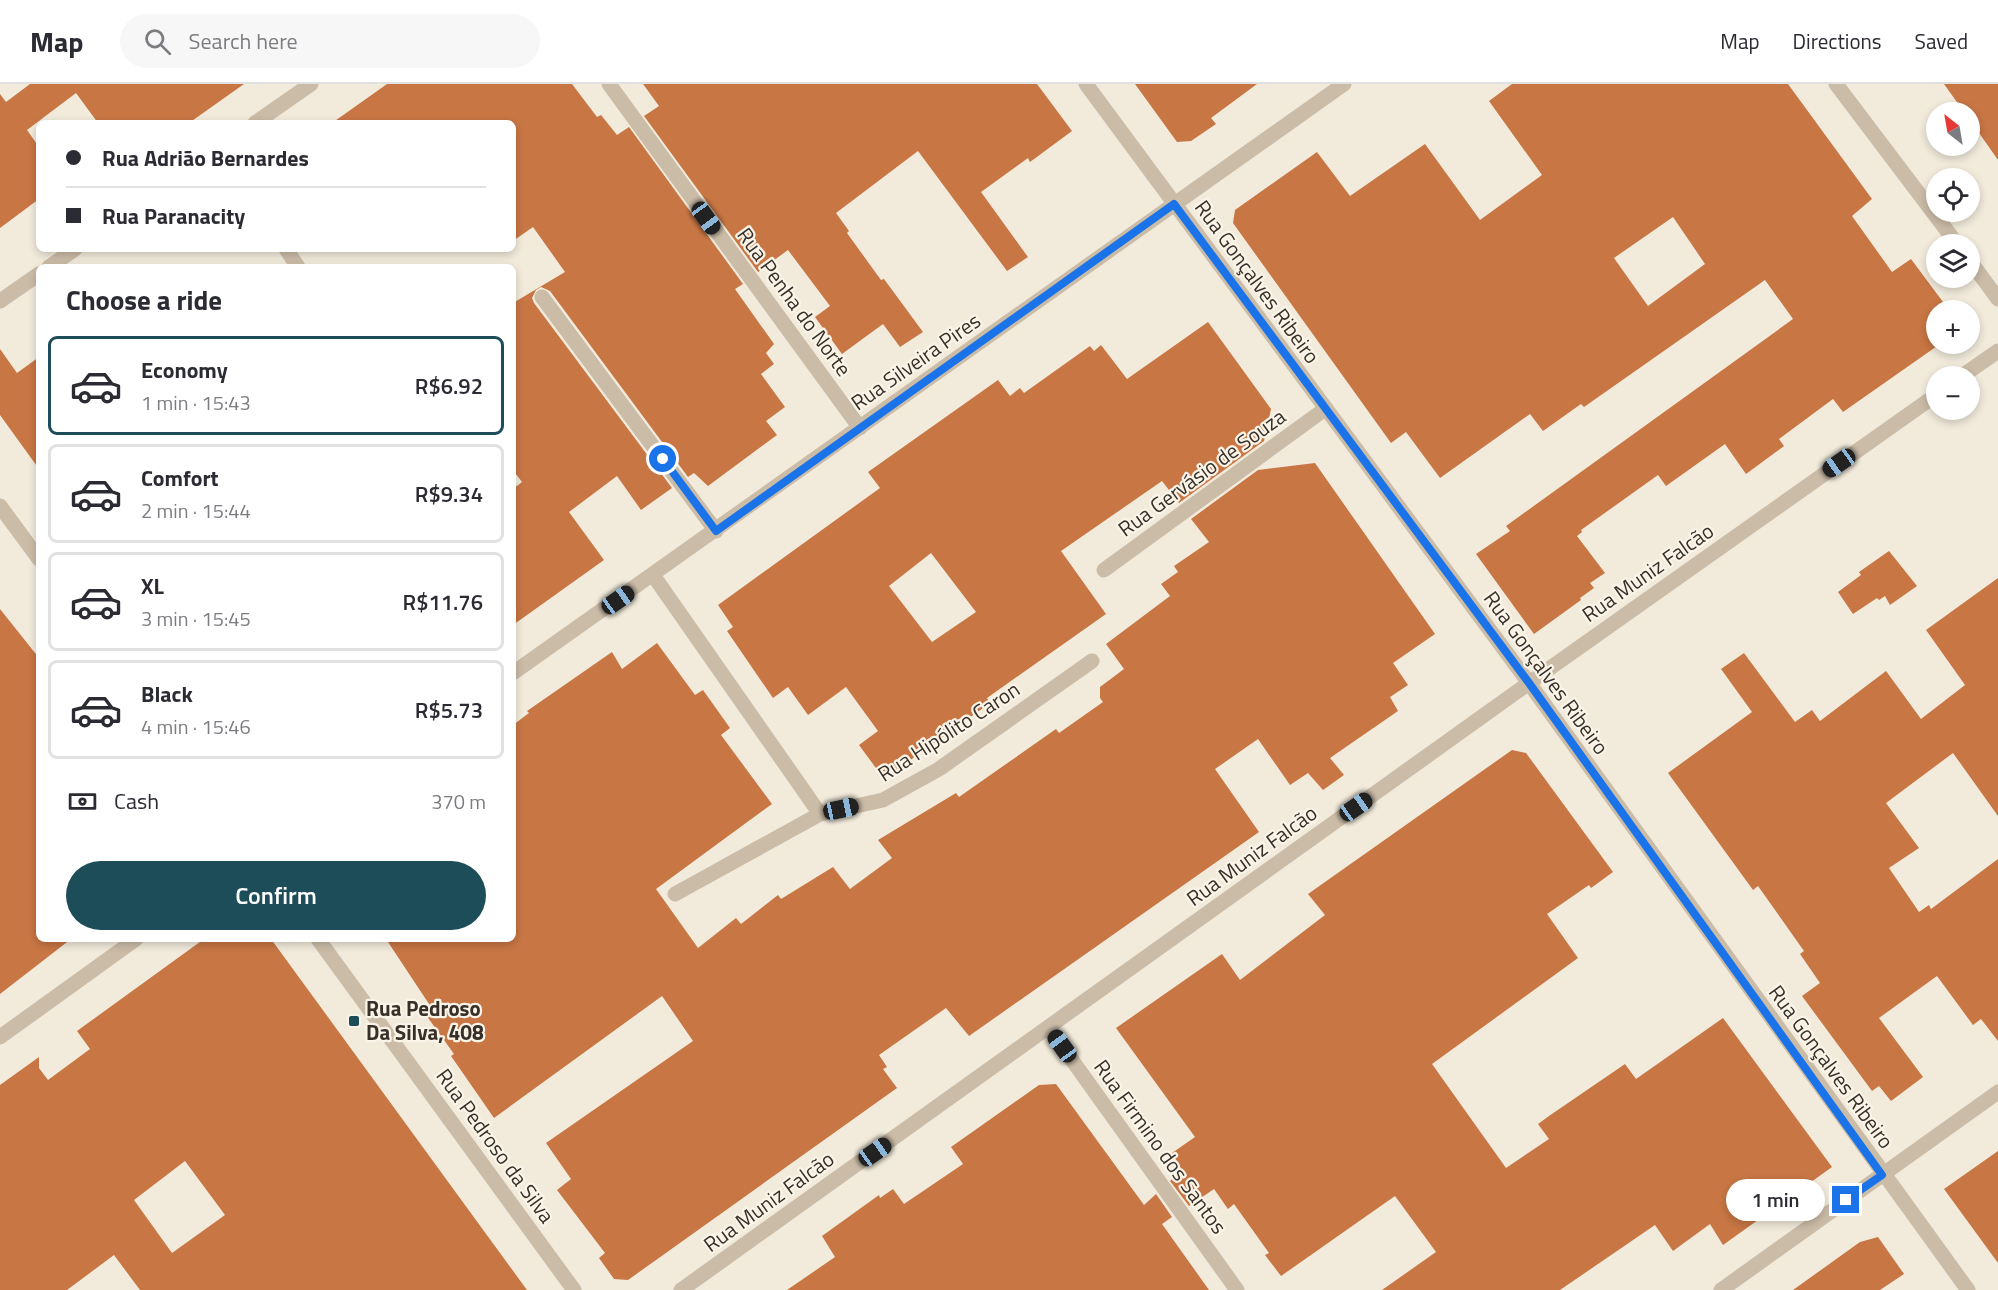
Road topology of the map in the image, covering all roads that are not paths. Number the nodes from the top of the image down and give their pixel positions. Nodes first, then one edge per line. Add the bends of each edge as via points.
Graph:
1 (311, 84) edge
2 (609, 84) edge
3 (1086, 84) edge
4 (1344, 84) edge
5 (1836, 84) edge
6 (259, 120) edge
7 (1174, 204) junction
8 (1949, 234) edge
9 (71, 252) edge
10 (53, 264) edge
11 (1980, 275) edge
12 (36, 276) edge
13 (542, 297) dead end
14 (1998, 299) edge
15 (0, 302) edge
16 (1998, 351) edge
17 (1976, 366) edge
18 (1926, 402) edge
19 (1325, 409) junction
20 (860, 428) junction
21 (0, 506) edge
22 (716, 531) junction
23 (36, 552) edge
24 (1104, 570) dead end
25 (653, 575) junction
26 (1092, 661) dead end
27 (516, 671) edge
28 (1529, 683) junction
29 (820, 814) junction
30 (675, 894) dead end
31 (132, 942) edge
32 (320, 942) edge
33 (1049, 1028) junction
34 (0, 1037) edge
35 (1998, 1092) edge
36 (1882, 1175) junction
37 (574, 1290) edge
38 (681, 1290) edge
39 (1237, 1290) edge
40 (1721, 1290) edge
41 (1968, 1290) edge

1 - 6 street
2 - 20 street, Rua Penha do Norte
3 - 7 street, Rua Gonçalves Ribeiro
4 - 7 street, Rua Silveira Pires
5 - 8 street
7 - 19 street, Rua Gonçalves Ribeiro
7 - 20 street, Rua Silveira Pires
9 - 10 street
11 - 14 street
12 - 15 street
13 - 22 street
16 - 17 street
18 - 28 street, Rua Muniz Falcão
19 - 24 street, Rua Gervásio de Souza
19 - 28 street, Rua Gonçalves Ribeiro
20 - 22 street, Rua Silveira Pires
21 - 23 street
22 - 25 street, Rua Silveira Pires
25 - 27 street, Rua Silveira Pires
25 - 29 street
26 - 29 street, Rua Hipólito Caron via 939,769 884,800
28 - 33 street, Rua Muniz Falcão
28 - 36 street, Rua Gonçalves Ribeiro
29 - 30 street, Rua Hipólito Caron
31 - 34 street
32 - 37 street, Rua Pedroso da Silva
33 - 38 street, Rua Muniz Falcão
33 - 39 street, Rua Firmino dos Santos
35 - 36 street
36 - 40 street
36 - 41 street, Rua Gonçalves Ribeiro

